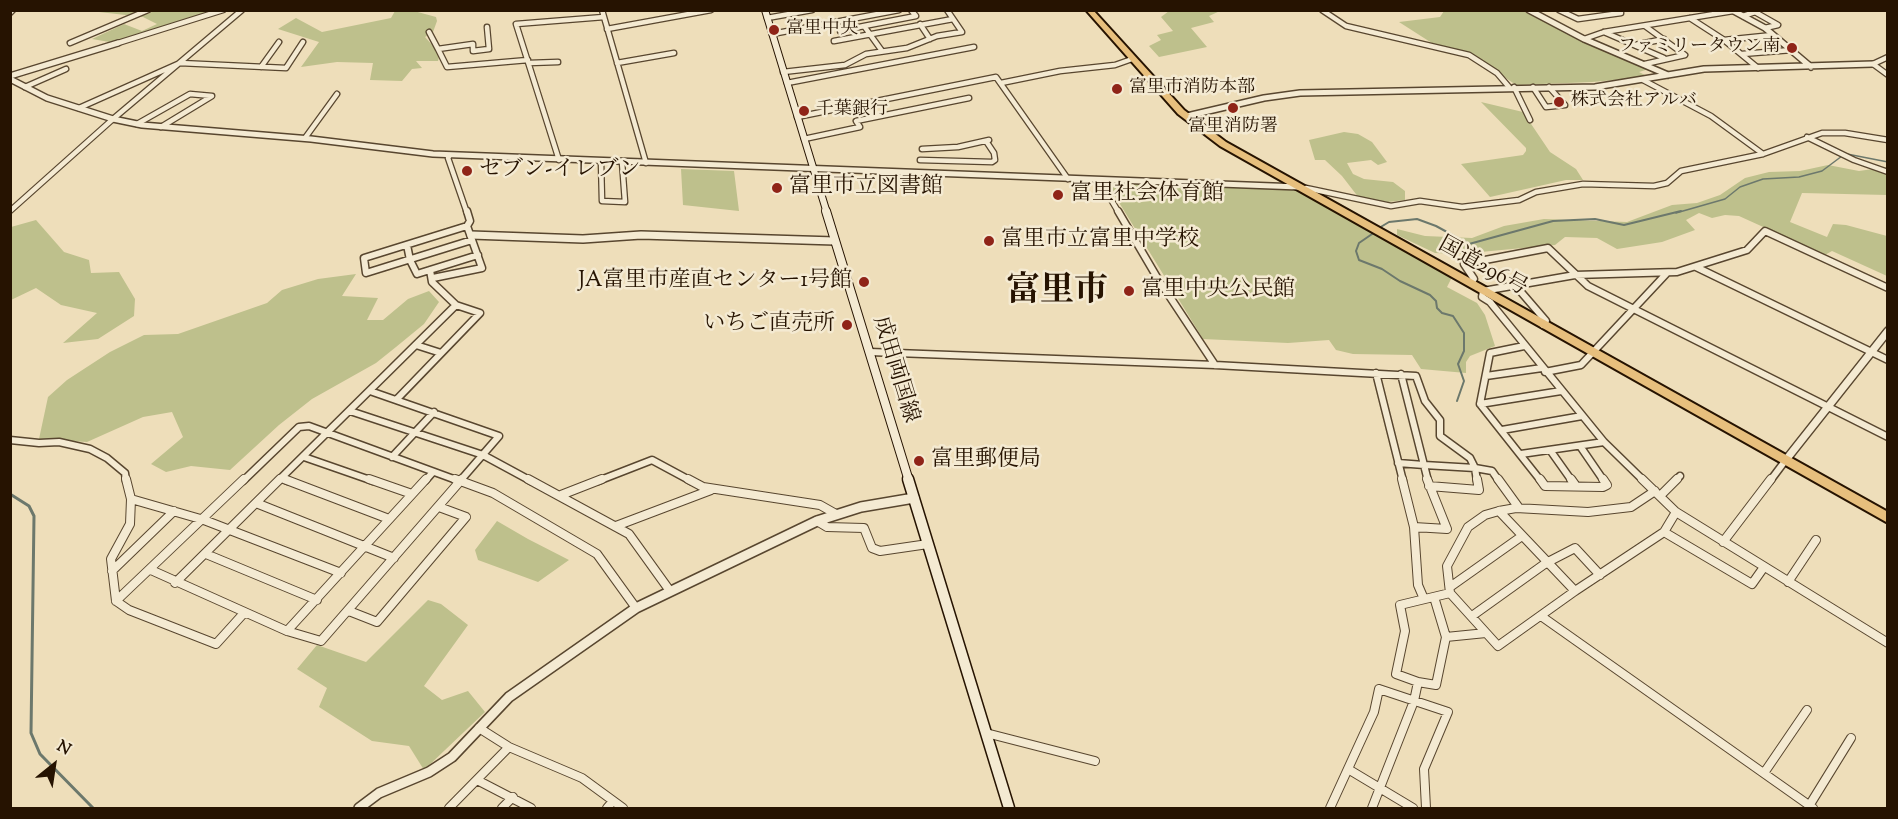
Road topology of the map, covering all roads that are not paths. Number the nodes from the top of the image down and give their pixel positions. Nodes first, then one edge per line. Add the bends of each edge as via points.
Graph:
1 (148, 10) edge
2 (223, 10) edge
3 (242, 10) edge
4 (602, 10) edge
5 (711, 10) edge
6 (812, 10) edge
7 (899, 10) edge
8 (911, 10) edge
9 (947, 10) edge
10 (1089, 10) edge
11 (1322, 10) edge
12 (1543, 10) edge
13 (1559, 10) edge
14 (1620, 10) edge
15 (1732, 11) edge
16 (696, 12) edge
17 (1532, 12) edge
18 (766, 14) edge
19 (1743, 16) junction
20 (604, 17) junction
21 (1689, 18) junction
22 (953, 19) junction
23 (920, 24) junction
24 (864, 26) junction
25 (1644, 26) junction
26 (487, 27) dead end
27 (1765, 28) junction
28 (607, 29) junction
29 (840, 31) dead end
30 (429, 32) dead end
31 (1604, 32) junction
32 (772, 34) junction
33 (1773, 34) junction
34 (871, 36) junction
35 (930, 39) junction
36 (1584, 39) junction
37 (1664, 39) junction
38 (1724, 40) junction
39 (834, 41) dead end
40 (279, 42) dead end
41 (303, 42) dead end
42 (70, 43) dead end
43 (118, 43) joint
44 (1635, 45) junction
45 (974, 47) dead end
46 (438, 49) junction
47 (1792, 50) junction
48 (473, 51) junction
49 (882, 51) junction
50 (674, 53) dead end
51 (1741, 54) junction
52 (1887, 57) edge
53 (1132, 58) junction
54 (1664, 58) junction
55 (529, 62) junction
56 (558, 62) dead end
57 (180, 63) junction
58 (617, 63) junction
59 (1645, 64) junction
60 (1872, 64) junction
61 (473, 65) junction
62 (261, 67) junction
63 (1811, 67) junction
64 (1758, 68) junction
65 (66, 69) dead end
66 (783, 72) junction
67 (1668, 75) junction
68 (1887, 75) edge
69 (10, 78) edge
70 (1643, 80) junction
71 (787, 83) junction
72 (1001, 83) junction
73 (25, 87) junction
74 (1512, 87) junction
75 (1533, 87) junction
76 (1549, 87) junction
77 (337, 94) dead end
78 (969, 98) dead end
79 (79, 108) junction
80 (1187, 116) junction
81 (797, 117) junction
82 (113, 119) junction
83 (1530, 120) dead end
84 (137, 124) junction
85 (160, 128) junction
86 (1807, 137) junction
87 (305, 138) junction
88 (804, 138) junction
89 (1887, 140) edge
90 (1763, 154) junction
91 (450, 155) junction
92 (559, 160) junction
93 (920, 160) junction
94 (601, 161) junction
95 (622, 162) junction
96 (646, 163) junction
97 (814, 169) junction
98 (919, 172) junction
99 (1887, 172) edge
100 (1068, 179) junction
101 (1100, 181) junction
102 (1299, 187) junction
103 (10, 211) edge
104 (467, 226) junction
105 (472, 237) junction
106 (836, 241) junction
107 (407, 245) junction
108 (478, 255) junction
109 (410, 260) junction
110 (1696, 266) junction
111 (430, 270) junction
112 (1667, 273) junction
113 (1575, 275) junction
114 (433, 278) junction
115 (1471, 284) junction
116 (1515, 285) junction
117 (1887, 288) edge
118 (1484, 291) junction
119 (456, 305) junction
120 (1634, 309) junction
121 (1543, 325) junction
122 (1887, 331) edge
123 (416, 345) junction
124 (1524, 346) junction
125 (870, 352) junction
126 (1593, 352) junction
127 (1871, 352) junction
128 (441, 353) junction
129 (1887, 360) edge
130 (1215, 365) junction
131 (1544, 370) junction
132 (1376, 373) junction
133 (1401, 374) junction
134 (1485, 376) junction
135 (370, 391) junction
136 (1562, 391) junction
137 (397, 399) junction
138 (1480, 404) junction
139 (1828, 406) junction
140 (350, 411) junction
141 (434, 412) junction
142 (1582, 416) junction
143 (1502, 429) junction
144 (327, 433) junction
145 (415, 433) junction
146 (1887, 437) edge
147 (10, 440) edge
148 (1604, 442) junction
149 (1580, 446) junction
150 (1550, 450) junction
151 (1521, 454) junction
152 (483, 455) junction
153 (304, 457) junction
154 (392, 457) junction
155 (1785, 461) junction
156 (1398, 463) junction
157 (1424, 465) junction
158 (1475, 468) junction
159 (433, 472) junction
160 (1680, 476) dead end
161 (281, 478) junction
162 (461, 482) junction
163 (1430, 486) junction
164 (1576, 486) junction
165 (713, 489) junction
166 (412, 494) junction
167 (1658, 494) junction
168 (561, 495) junction
169 (131, 498) junction
170 (914, 498) junction
171 (256, 503) junction
172 (439, 507) junction
173 (1519, 508) junction
174 (174, 510) junction
175 (1498, 512) junction
176 (1676, 512) junction
177 (836, 514) junction
178 (1887, 518) edge
179 (389, 519) junction
180 (204, 520) junction
181 (817, 521) junction
182 (616, 526) junction
183 (1414, 526) junction
184 (230, 531) junction
185 (1664, 532) junction
186 (1522, 536) junction
187 (1815, 540) dead end
188 (1723, 542) junction
189 (928, 544) junction
190 (365, 546) junction
191 (206, 554) junction
192 (394, 558) junction
193 (1546, 563) junction
194 (1764, 567) junction
195 (151, 570) junction
196 (112, 571) junction
197 (341, 573) junction
198 (1600, 574) junction
199 (1788, 582) junction
200 (175, 584) junction
201 (1450, 590) junction
202 (670, 591) junction
203 (1575, 591) junction
204 (1434, 597) junction
205 (1424, 599) junction
206 (317, 600) junction
207 (116, 601) junction
208 (636, 608) junction
209 (348, 611) junction
210 (244, 613) junction
211 (1472, 616) junction
212 (1541, 616) junction
213 (287, 631) junction
214 (1485, 633) junction
215 (1446, 637) junction
216 (1887, 643) edge
217 (1418, 682) junction
218 (1414, 700) junction
219 (1806, 710) dead end
220 (479, 728) junction
221 (986, 733) junction
222 (1851, 738) dead end
223 (509, 747) junction
224 (1095, 761) dead end
225 (1348, 769) junction
226 (1764, 773) junction
227 (477, 780) junction
228 (1380, 789) junction
229 (513, 797) junction
230 (614, 801) junction
231 (1811, 807) edge
232 (359, 808) edge
233 (449, 808) edge
234 (502, 808) edge
235 (531, 808) edge
236 (607, 808) edge
237 (623, 808) edge
238 (1009, 808) edge
239 (1330, 808) edge
240 (1372, 808) edge
241 (1413, 808) edge
242 (1426, 808) edge

1 - 42 street
2 - 43 street
3 - 57 street
4 - 20 street
5 - 16 street
6 - 18 street
7 - 32 street
8 - 24 street via 916,16
9 - 22 street
10 - 53 highway, 国道296号
11 - 74 street via 1346,26 1469,55
12 - 17 street
13 - 14 street via 1578,19 1621,13
15 - 19 street
15 - 21 street
16 - 28 street
17 - 36 street
18 - 32 main road, 成田両国線
19 - 27 street
19 - 27 street via 1755,12 1778,25
20 - 28 street
20 - 55 street via 516,24
21 - 25 street
21 - 38 street
22 - 23 street
22 - 35 street via 962,32
23 - 34 street
23 - 35 street
24 - 29 street
24 - 34 street
25 - 31 street
25 - 37 street
26 - 48 street via 489,49
27 - 33 street
28 - 58 street
30 - 46 street
31 - 36 street
31 - 44 street
32 - 66 main road, 成田両国線
33 - 38 street
33 - 47 street
34 - 39 street
34 - 49 street
35 - 49 street via 907,48
36 - 59 street
37 - 44 street
37 - 54 street via 1685,55
38 - 51 street
40 - 62 street
41 - 62 street via 286,68
43 - 69 street
44 - 54 street
45 - 71 street
46 - 48 street via 473,44
46 - 61 street via 447,67
47 - 51 street
47 - 63 street
48 - 61 street
49 - 66 street via 845,65
50 - 58 street
51 - 64 street
52 - 60 street
53 - 72 street via 1115,65
53 - 80 highway, 国道296号
54 - 59 street
55 - 56 street
55 - 61 street
55 - 92 street
57 - 62 street
57 - 79 street
57 - 82 street
58 - 96 street
59 - 67 street
60 - 63 street
60 - 68 street
63 - 64 street
64 - 67 street
65 - 73 street
66 - 71 main road, 成田両国線
67 - 70 street
69 - 73 street
70 - 76 street via 1595,87
70 - 90 street via 1711,116
71 - 81 main road, 成田両国線
72 - 81 street via 996,77
72 - 100 street
73 - 79 street
74 - 75 street
74 - 80 street via 1300,93
74 - 83 street
75 - 76 street
75 - 76 street via 1546,106 1565,105
77 - 87 street
78 - 88 street via 856,121 860,127
79 - 82 street
80 - 102 highway, 国道296号 via 1223,144
81 - 88 main road, 成田両国線
82 - 84 street
82 - 103 street
84 - 85 street
84 - 85 street via 190,94 212,96
85 - 87 street
86 - 89 street via 1845,133
86 - 90 street
86 - 99 street
87 - 91 street
88 - 97 main road, 成田両国線
90 - 102 street via 1681,171 1667,183 1654,186 1584,184 1536,192 1519,200 1462,207 1420,201 1391,207
91 - 92 street
91 - 104 street via 470,221
92 - 94 street
93 - 93 street via 992,162 995,158 988,140 939,149 922,148
93 - 98 street
94 - 95 street
94 - 95 street via 602,201 625,202
95 - 96 street
96 - 97 street
97 - 98 street
97 - 106 main road, 成田両国線
98 - 100 street
100 - 101 street
101 - 102 street
101 - 130 street
102 - 115 highway, 国道296号
104 - 105 street
104 - 107 street
105 - 106 street via 583,239 641,235
105 - 108 street
105 - 109 street
106 - 125 main road, 成田両国線
107 - 109 street
107 - 109 street via 364,258 366,273
108 - 111 street
108 - 114 street via 482,268
109 - 111 street via 417,274
110 - 112 street
110 - 117 street via 1747,250 1765,231
110 - 127 street
111 - 114 street
112 - 113 street
112 - 120 street
113 - 115 street via 1548,248 1464,264 1474,279
113 - 116 street
113 - 120 street via 1588,286
114 - 119 street via 432,282
115 - 118 highway, 国道296号
116 - 118 street
116 - 121 street via 1546,321
118 - 121 highway, 国道296号
118 - 124 street via 1482,297
119 - 123 street
119 - 128 street via 480,313
120 - 126 street
120 - 139 street
121 - 126 highway, 国道296号
122 - 127 street
123 - 128 street
123 - 135 street
124 - 131 street
124 - 134 street via 1490,353
125 - 130 street
125 - 170 main road, 成田両国線
126 - 131 street via 1581,365
126 - 155 highway, 国道296号
127 - 129 street
127 - 139 street
128 - 137 street
130 - 132 street
131 - 134 street
131 - 136 street
132 - 133 street
132 - 156 street
133 - 157 street
133 - 158 street via 1416,376 1425,401 1440,420 1440,436 1470,458
134 - 138 street
135 - 137 street
135 - 140 street
136 - 138 street
136 - 142 street
137 - 141 street
138 - 143 street
139 - 146 street
139 - 155 street
140 - 144 street
140 - 145 street
141 - 145 street
141 - 152 street via 499,436
142 - 143 street
142 - 148 street
143 - 151 street
144 - 153 street
144 - 154 street
144 - 180 street via 309,426 298,427
145 - 152 street
145 - 154 street
147 - 169 street via 59,442 90,449 125,473
148 - 149 street
148 - 167 street
149 - 150 street
149 - 164 street via 1607,485
150 - 151 street
150 - 164 street
151 - 164 street via 1545,486
152 - 162 street
152 - 168 street
153 - 161 street
153 - 166 street
154 - 159 street
155 - 178 highway, 国道296号
155 - 188 street
156 - 157 street
156 - 183 street
157 - 158 street
157 - 163 street
158 - 163 street via 1479,490
158 - 173 street via 1492,471
159 - 162 street
159 - 166 street
160 - 167 street
161 - 171 street
161 - 179 street
162 - 172 street
162 - 208 street via 493,493 597,554
163 - 183 street via 1447,529
165 - 168 street via 652,460
165 - 177 street via 819,505
165 - 182 street
166 - 179 street
167 - 173 street via 1631,507 1607,511
167 - 176 street
168 - 182 street
169 - 174 street
169 - 196 street via 130,524 111,559
170 - 177 street
170 - 189 main road, 成田両国線
171 - 184 street
171 - 190 street
172 - 192 street
172 - 209 street via 466,517 377,622
173 - 175 street
174 - 180 street
174 - 196 street
175 - 186 street
175 - 201 street via 1485,515 1468,527 1447,566
176 - 185 street
176 - 188 street
177 - 181 street
179 - 190 street
180 - 184 street
180 - 195 street
181 - 189 street via 827,527 864,528 872,548 880,551
181 - 202 street
182 - 202 street via 629,534
183 - 205 street via 1418,585
184 - 191 street
184 - 197 street
185 - 194 street via 1752,584
185 - 198 street
186 - 193 street
186 - 201 street
187 - 199 street
188 - 194 street
189 - 221 main road, 成田両国線
190 - 192 street
190 - 197 street
191 - 200 street
191 - 206 street
192 - 209 street
193 - 198 street via 1575,548
193 - 203 street
193 - 211 street
194 - 199 street
195 - 200 street
195 - 207 street
196 - 207 street
197 - 206 street
198 - 203 street
199 - 216 street
200 - 210 street
201 - 204 street
201 - 211 street
202 - 208 street
203 - 212 street
204 - 205 street
204 - 215 street
205 - 217 street via 1400,604 1405,631 1396,674
206 - 213 street
207 - 210 street via 129,610 216,644
208 - 220 street via 534,677
209 - 213 street via 321,641
210 - 213 street
211 - 214 street
212 - 214 street via 1498,646
212 - 226 street
214 - 215 street
215 - 217 street via 1436,685
217 - 218 street
218 - 225 street via 1378,689 1374,712
218 - 228 street
218 - 242 street via 1449,712 1424,770
219 - 226 street
220 - 223 street
220 - 232 street via 452,758
221 - 224 street
221 - 238 main road, 成田両国線
222 - 231 street
223 - 227 street
223 - 230 street via 582,778
225 - 228 street
225 - 239 street
226 - 231 street
227 - 229 street
227 - 233 street
228 - 240 street
228 - 241 street
229 - 234 street
229 - 235 street
230 - 236 street
230 - 237 street

